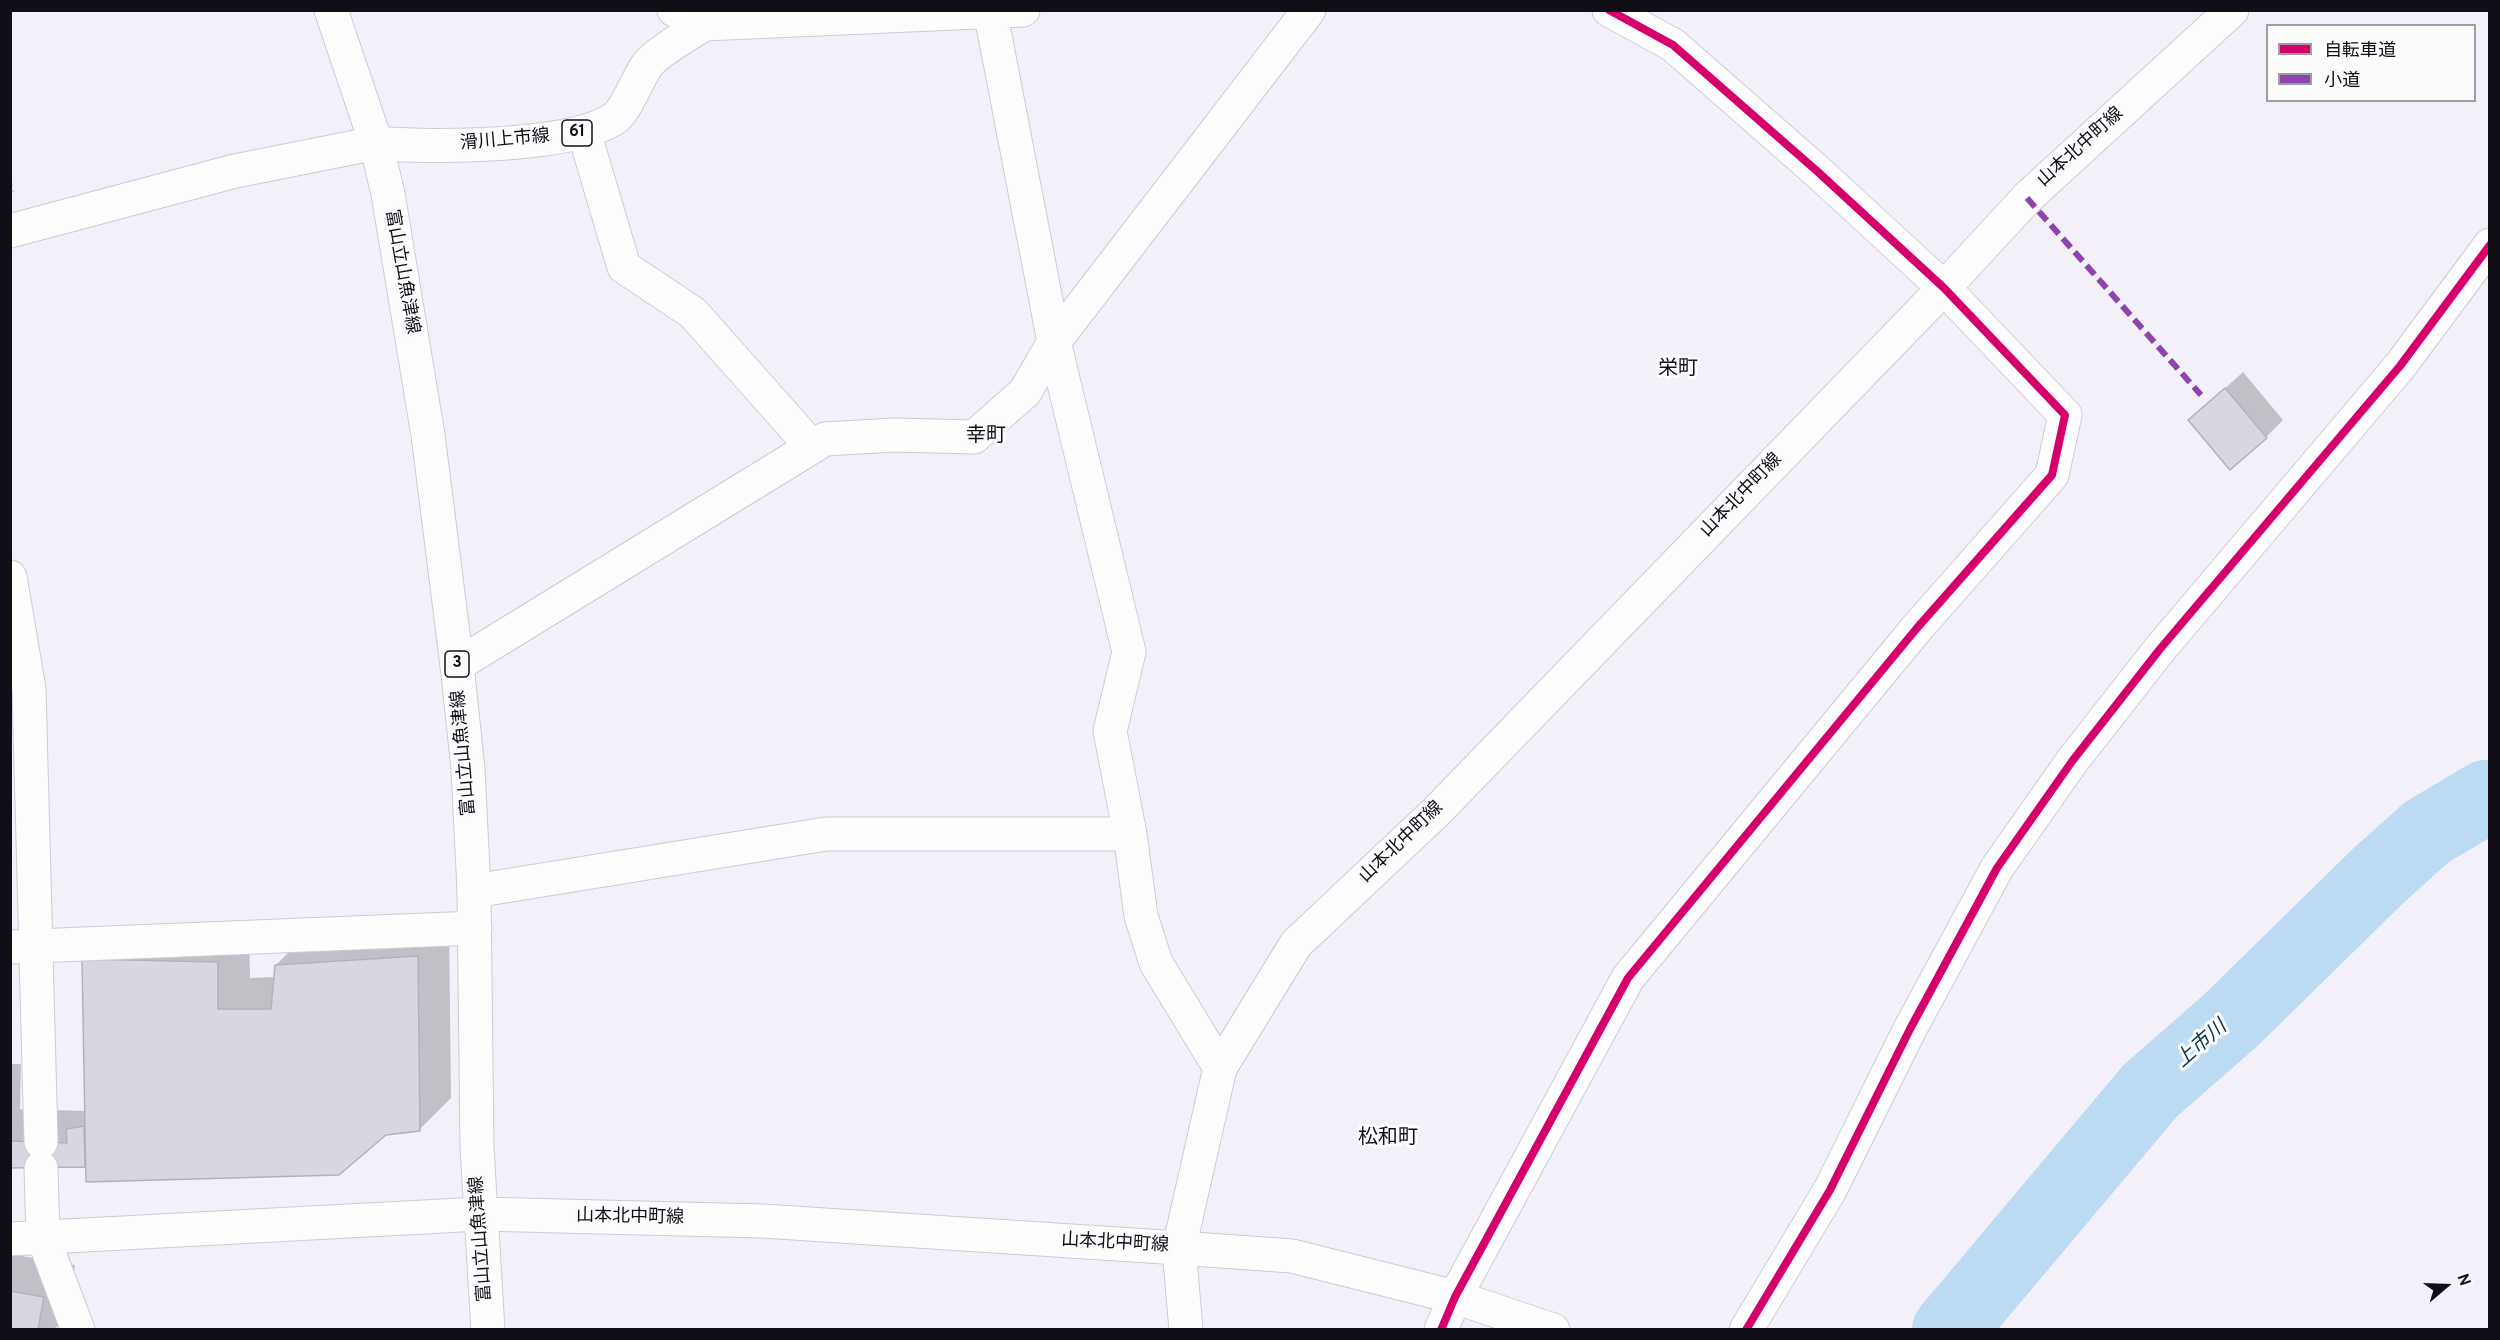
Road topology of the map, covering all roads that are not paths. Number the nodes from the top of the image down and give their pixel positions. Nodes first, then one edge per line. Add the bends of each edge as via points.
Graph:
1 (331, 10) edge
2 (674, 10) edge
3 (1023, 10) edge
4 (1309, 10) edge
5 (1609, 10) edge
6 (2232, 10) edge
7 (990, 11) edge
8 (716, 17) edge
9 (584, 132) junction
10 (376, 143) junction
11 (10, 231) edge
12 (2490, 245) edge
13 (1944, 288) junction
14 (1054, 342) junction
15 (812, 447) junction
16 (10, 577) edge
17 (457, 665) junction
18 (1130, 834) junction
19 (474, 891) junction
20 (475, 928) junction
21 (23, 947) edge
22 (1220, 1068) junction
23 (480, 1214) junction
24 (43, 1237) junction
25 (10, 1239) edge
26 (1179, 1248) junction
27 (1455, 1297) junction
28 (78, 1329) edge
29 (488, 1329) edge
30 (1186, 1329) edge
31 (1441, 1329) edge
32 (1553, 1329) edge
33 (1746, 1329) edge

1 - 10 street, 富山立山魚津線 / 3
2 - 8 street
3 - 7 street
4 - 14 street
5 - 13 street via 1673,45
6 - 13 street, 山本北中町線 via 2027,198
7 - 8 street
7 - 14 street
8 - 9 street, 滑川上市線 / 61 via 649,62 616,117
9 - 10 street, 滑川上市線 / 61 via 508,143 415,147
9 - 15 street via 624,267 693,313
10 - 11 street, 滑川上市線 via 235,171
10 - 17 street, 富山立山魚津線 / 3 via 428,435
12 - 33 street via 2400,366 2234,559 2073,760 1997,868 1910,1029 1830,1190
13 - 22 street, 山本北中町線 via 1436,812 1296,944
13 - 27 street via 2065,415 2052,475 1917,628 1628,978
14 - 15 street via 1025,392 974,437 895,435 825,439
14 - 18 street via 1130,652 1110,731
15 - 17 street
16 - 21 street via 29,689
17 - 19 street, 富山立山魚津線 / 3 via 468,768
18 - 19 street via 826,834
18 - 22 street via 1141,916 1156,963
19 - 20 street, 富山立山魚津線 / 3
20 - 21 street
20 - 23 street, 富山立山魚津線 / 3
21 - 24 street via 41,1155
22 - 26 street, 山本北中町線
23 - 24 street, 山本北中町線
23 - 26 street, 山本北中町線 via 763,1221
23 - 29 street, 富山立山魚津線 / 3
24 - 25 street, 山本北中町線
24 - 28 street
26 - 27 street via 1292,1256
26 - 30 street
27 - 31 street
27 - 32 street

